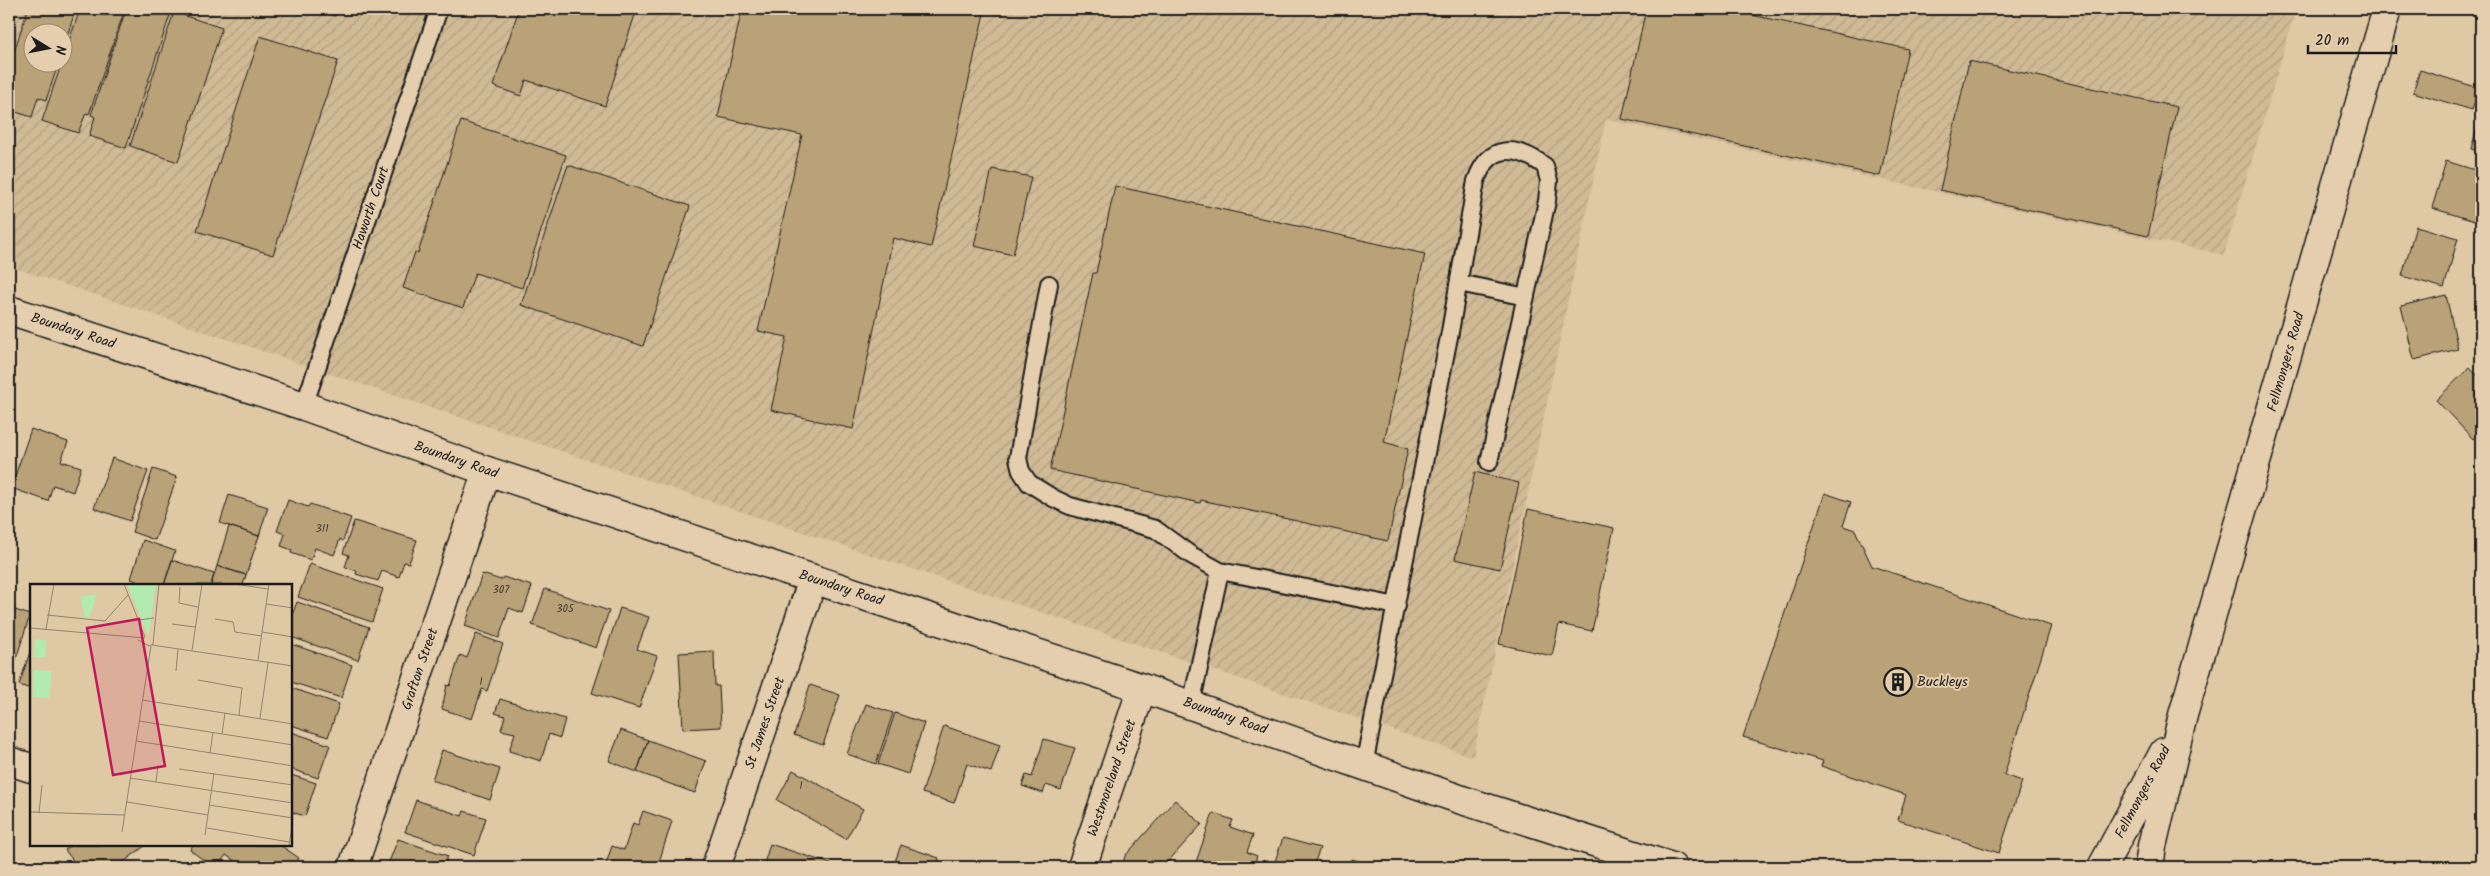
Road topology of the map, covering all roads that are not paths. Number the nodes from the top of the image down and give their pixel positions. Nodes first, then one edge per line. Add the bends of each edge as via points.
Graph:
1 (439, 9) edge
2 (2387, 9) edge
3 (1459, 283) junction
4 (1049, 284) dead end
5 (1526, 298) junction
6 (9, 310) edge
7 (304, 406) junction
8 (1489, 462) dead end
9 (487, 471) junction
10 (1220, 571) junction
11 (813, 579) junction
12 (1397, 606) junction
13 (1142, 688) junction
14 (1191, 705) junction
15 (2183, 716) junction
16 (9, 761) edge
17 (1364, 765) junction
18 (30, 768) edge
19 (353, 867) edge
20 (716, 867) edge
21 (1082, 867) edge
22 (1672, 867) edge
23 (2102, 867) edge
24 (2149, 867) edge

1 - 7 lane, Haworth Court
2 - 15 street, Fellmongers Road
3 - 5 lane
3 - 5 lane via 1481,166 1493,154 1508,151 1533,157 1545,166 1549,181
3 - 12 lane
4 - 10 lane via 1018,458 1021,471 1029,483 1053,498 1070,506 1156,529 1191,555
5 - 8 lane
6 - 7 street, Boundary Road
7 - 9 street, Boundary Road
9 - 11 street, Boundary Road
9 - 19 street, Grafton Street
10 - 12 lane
10 - 14 lane
11 - 13 street, Boundary Road
11 - 20 street, St James Street
12 - 17 lane
13 - 14 street, Boundary Road
13 - 21 street, Westmoreland Street
14 - 17 street, Boundary Road
15 - 23 street, Fellmongers Road
15 - 24 street, Fellmongers Road
16 - 18 street
17 - 22 street, Boundary Road

